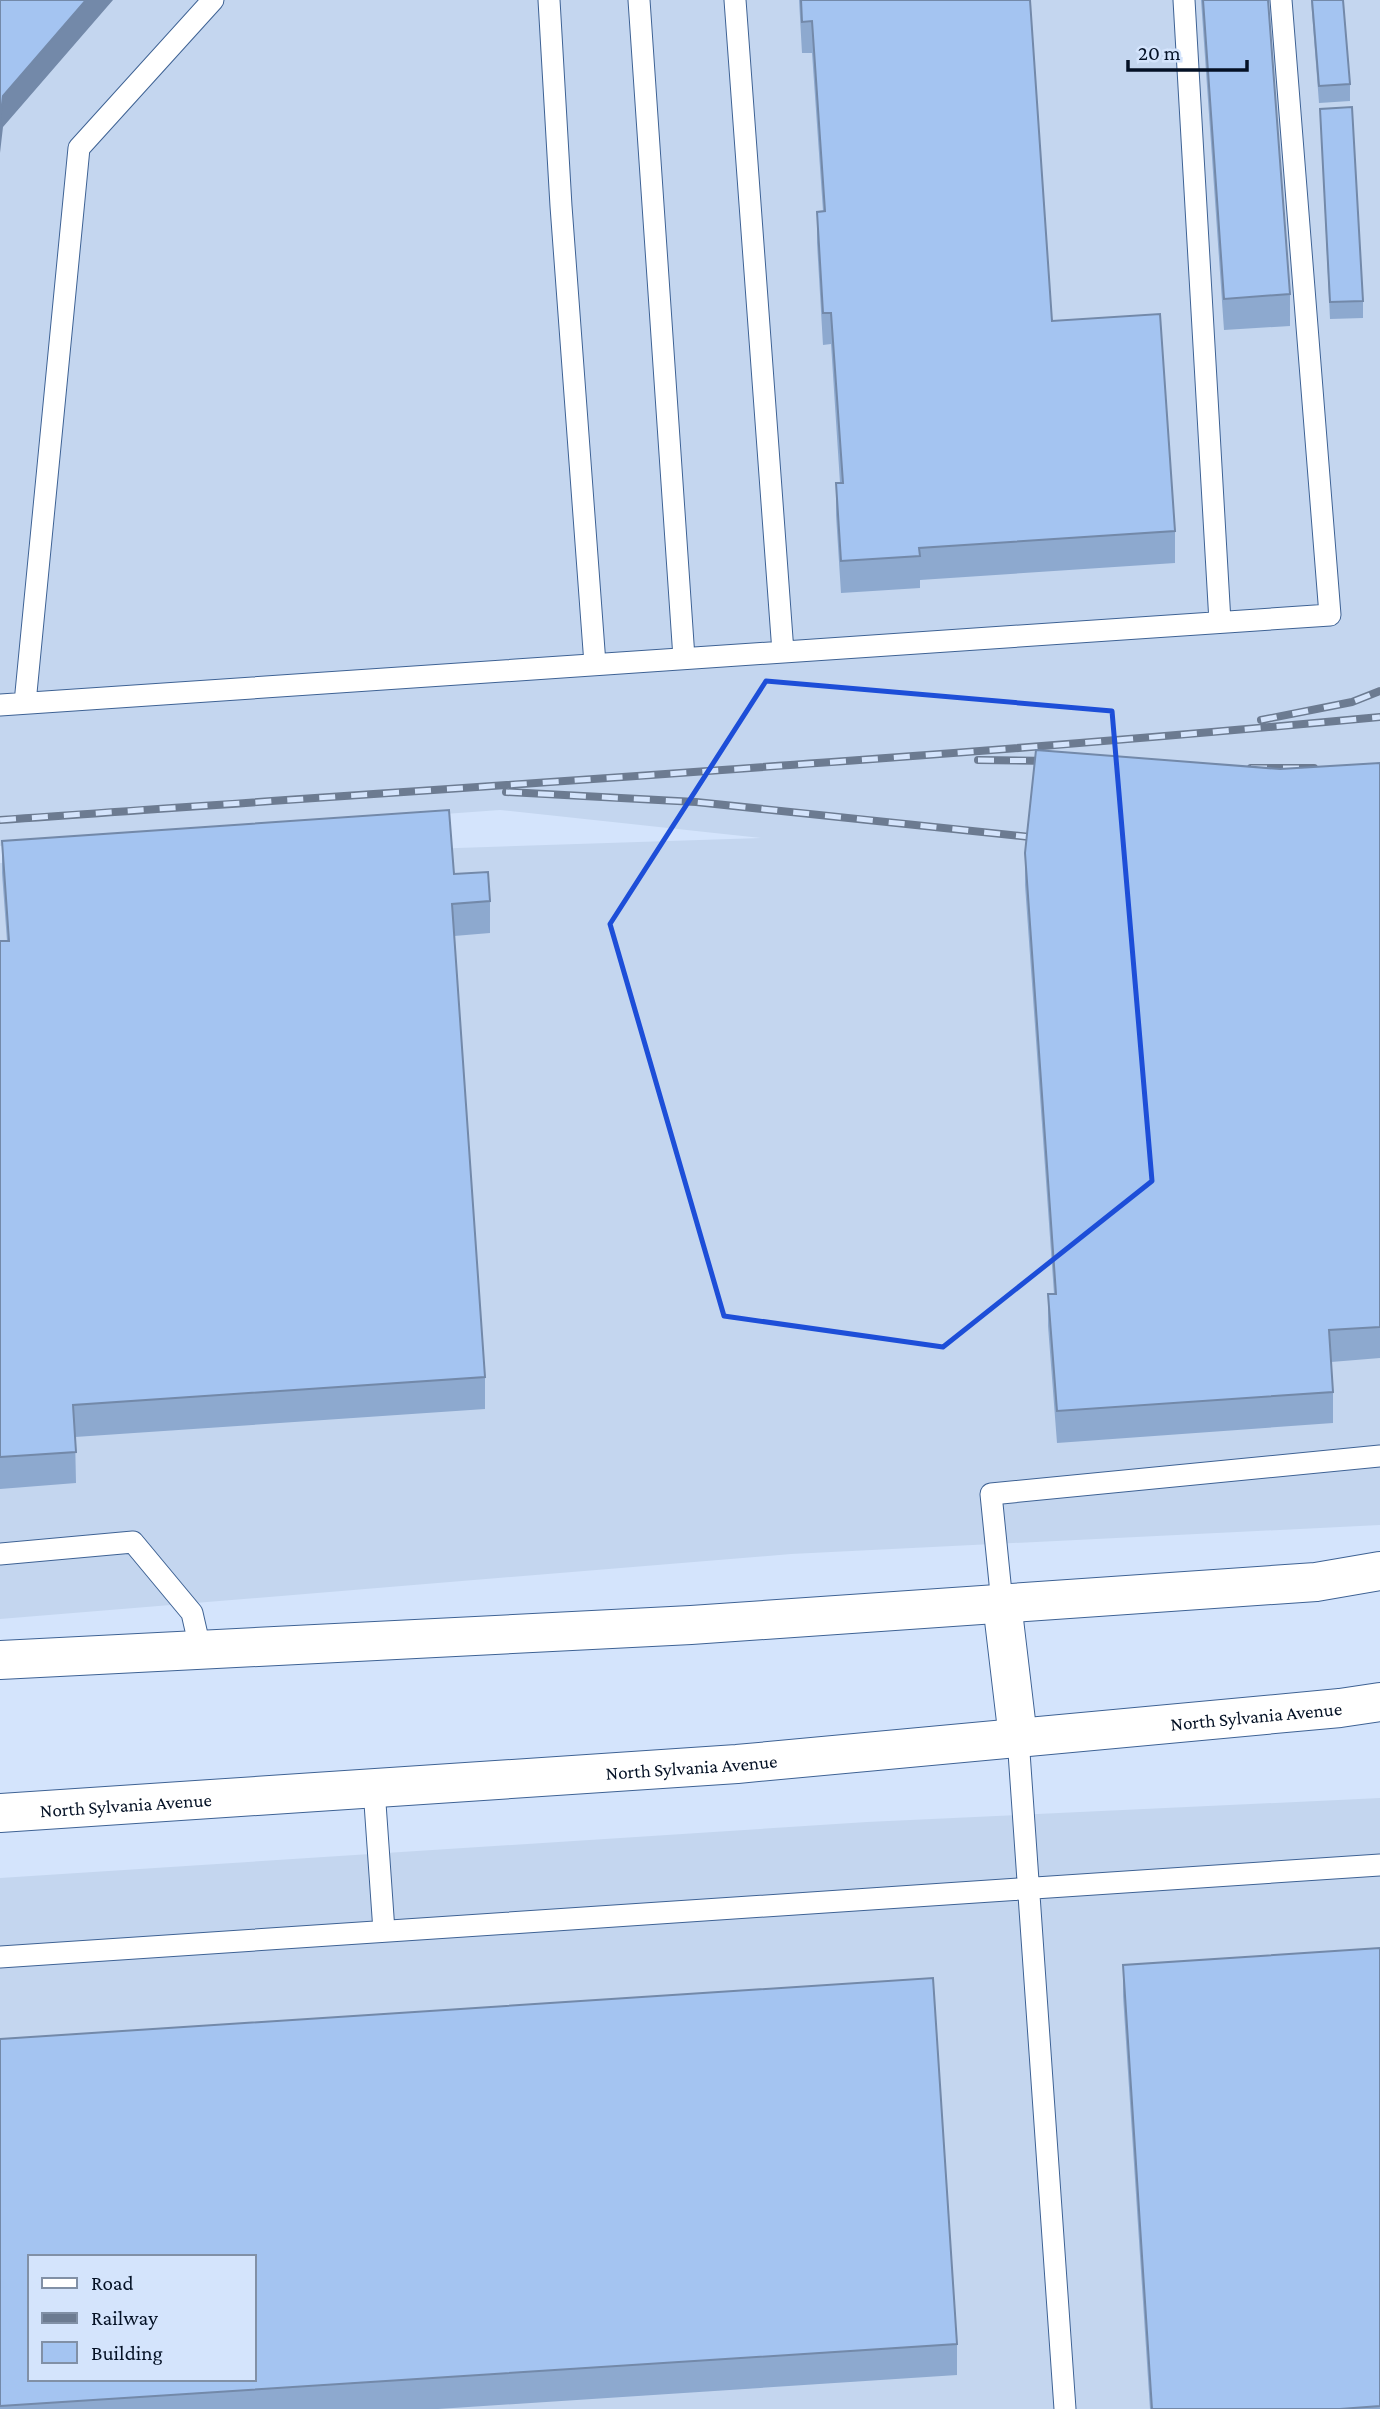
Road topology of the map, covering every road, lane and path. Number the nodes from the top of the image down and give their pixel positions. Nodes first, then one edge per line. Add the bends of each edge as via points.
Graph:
1 (213, 0) edge
2 (549, 0) edge
3 (639, 0) edge
4 (735, 0) edge
5 (1184, 0) edge
6 (1282, 0) edge
7 (1220, 622) junction
8 (783, 652) junction
9 (684, 659) junction
10 (595, 664) junction
11 (25, 703) junction
12 (0, 705) edge
13 (1380, 1456) edge
14 (0, 1554) edge
15 (1380, 1571) edge
16 (1002, 1603) junction
17 (200, 1648) junction
18 (0, 1660) edge
19 (1380, 1702) edge
20 (1018, 1738) junction
21 (374, 1789) junction
22 (0, 1814) edge
23 (1380, 1865) edge
24 (1028, 1889) junction
25 (384, 1931) junction
26 (0, 1957) edge
27 (1065, 2409) edge

1 - 11 lane via 79,148
2 - 10 lane
3 - 9 lane
4 - 8 lane
5 - 7 lane
6 - 7 lane via 1330,615
7 - 8 lane
8 - 9 lane
9 - 10 lane
10 - 11 lane
11 - 12 lane
13 - 16 lane via 991,1494
14 - 17 lane via 133,1542 192,1613
15 - 16 main road via 1316,1582
16 - 17 main road via 691,1625
16 - 20 main road
17 - 18 main road
19 - 20 main road, North Sylvania Avenue
20 - 21 main road, North Sylvania Avenue via 737,1764
20 - 24 lane
21 - 22 main road, North Sylvania Avenue
21 - 25 lane
23 - 24 lane
24 - 25 lane
24 - 27 lane
25 - 26 lane

